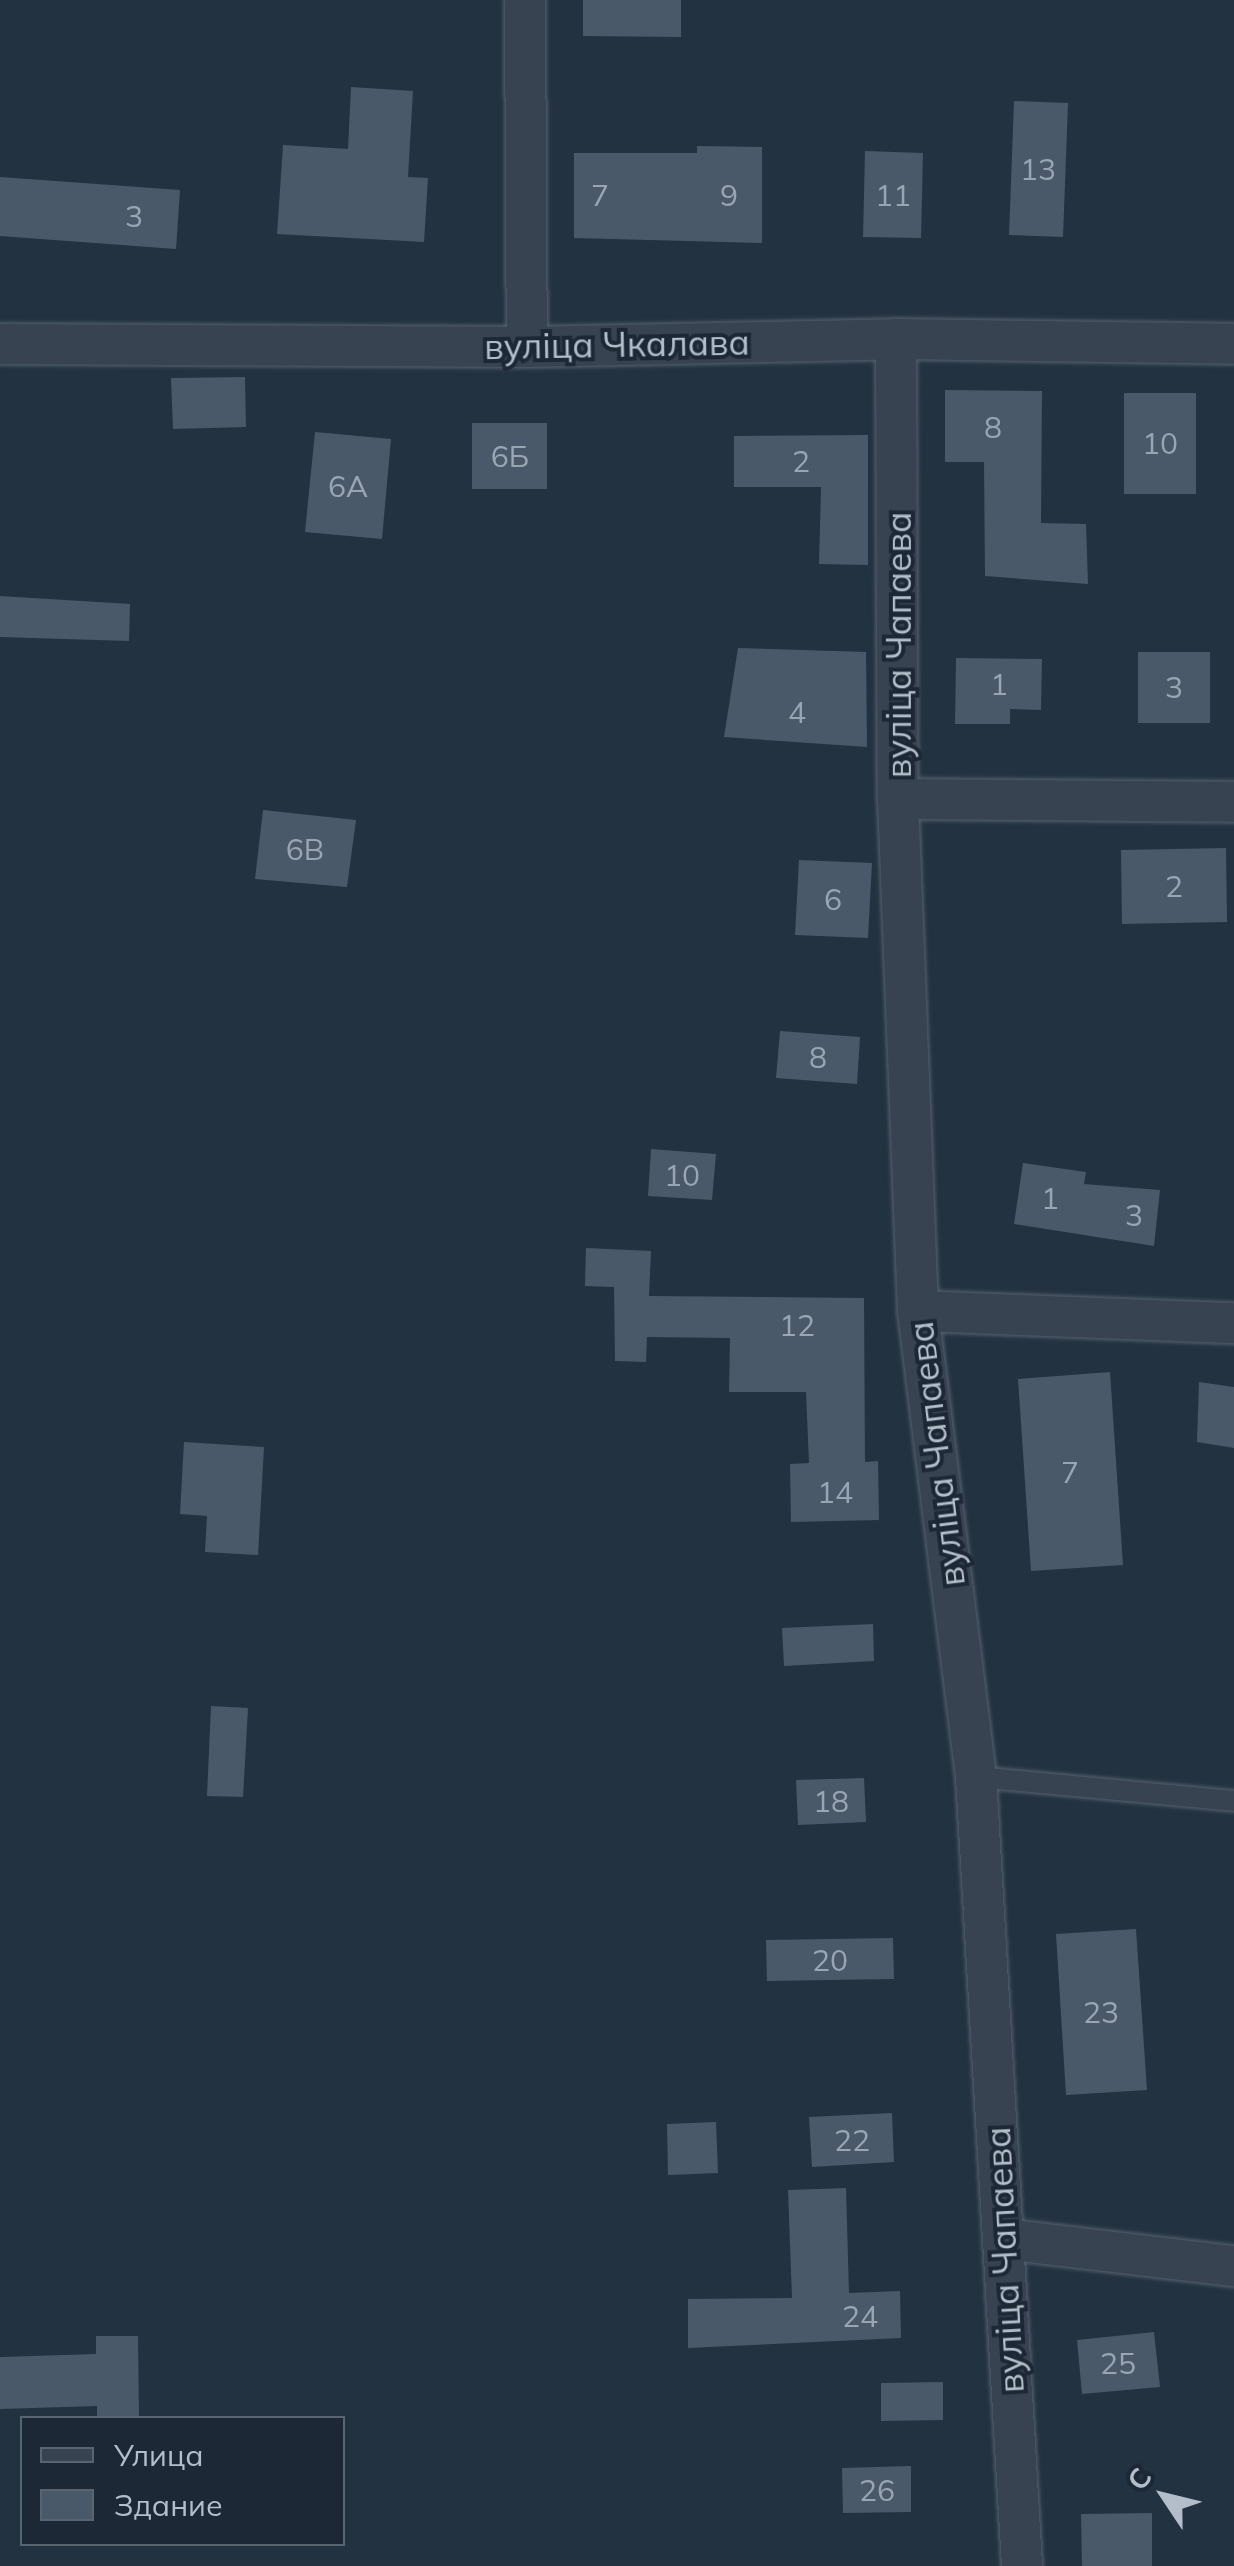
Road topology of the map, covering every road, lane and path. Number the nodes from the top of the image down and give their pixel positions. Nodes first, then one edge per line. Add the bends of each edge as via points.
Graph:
1 (525, 0) edge
2 (896, 339) junction
3 (0, 344) edge
4 (1234, 344) edge
5 (527, 347) junction
6 (898, 798) junction
7 (1234, 802) edge
8 (918, 1312) junction
9 (1234, 1323) edge
10 (976, 1777) junction
11 (1234, 1801) edge
12 (1003, 2239) junction
13 (1234, 2266) edge
14 (1022, 2566) edge

1 - 5 street
2 - 4 street, вуліца Чкалава
2 - 5 street, вуліца Чкалава
2 - 6 street, вуліца Чапаева
3 - 5 street, вуліца Чкалава
6 - 7 street
6 - 8 street, вуліца Чапаева
8 - 9 street
8 - 10 street, вуліца Чапаева
10 - 11 lane
10 - 12 street, вуліца Чапаева
12 - 13 street
12 - 14 street, вуліца Чапаева

